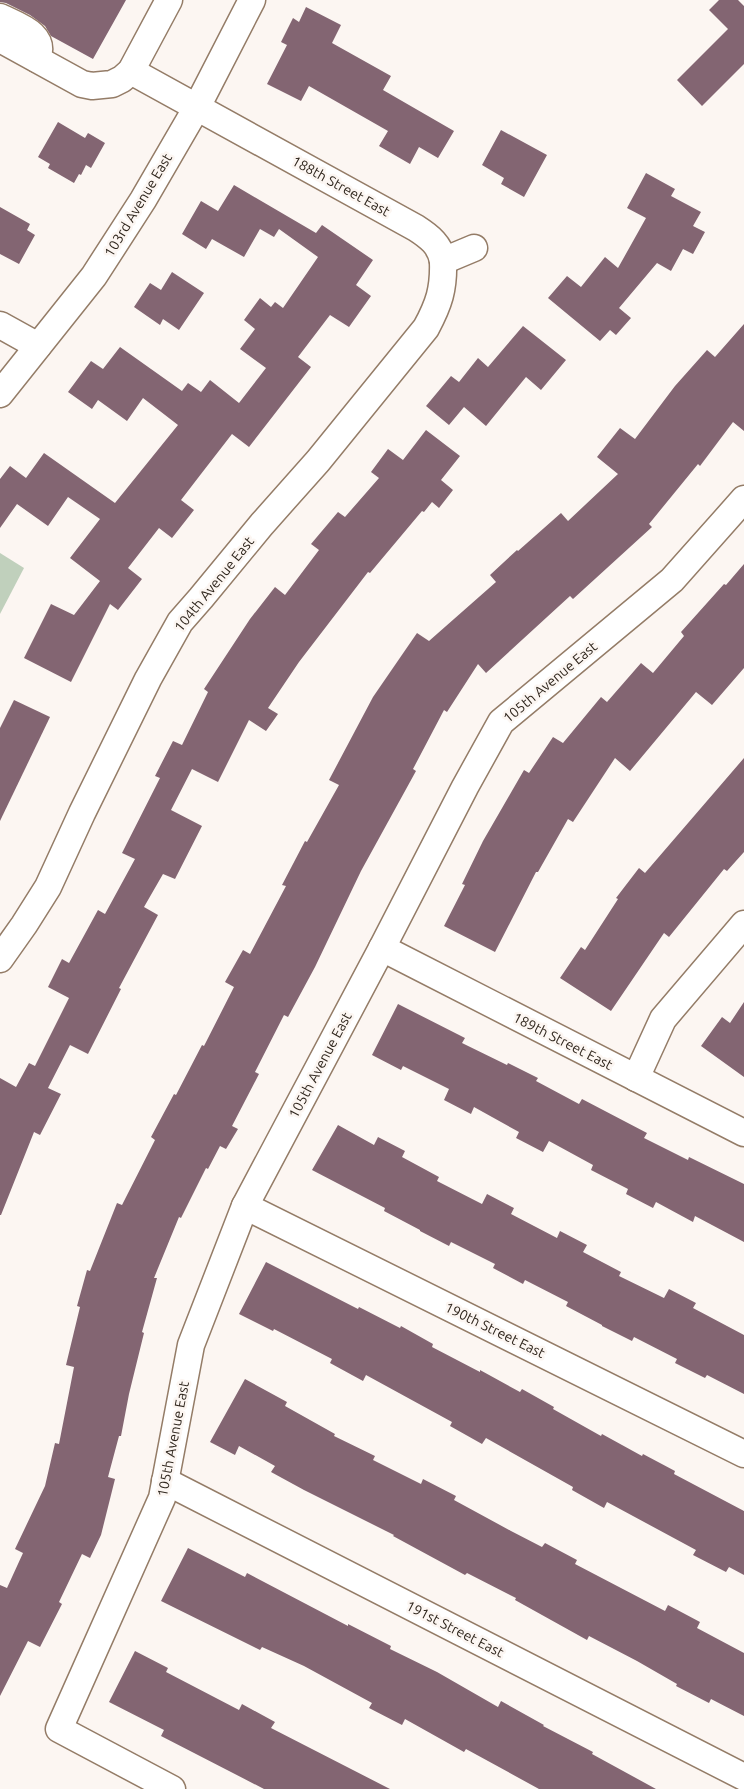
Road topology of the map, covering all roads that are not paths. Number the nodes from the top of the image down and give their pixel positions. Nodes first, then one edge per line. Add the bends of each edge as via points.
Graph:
1 (169, 0) edge
2 (252, 0) edge
3 (0, 17) edge
4 (0, 39) edge
5 (37, 59) junction
6 (131, 71) junction
7 (197, 106) junction
8 (474, 248) dead end
9 (443, 261) junction
10 (0, 325) edge
11 (38, 346) junction
12 (0, 394) edge
13 (744, 499) edge
14 (744, 924) edge
15 (382, 948) junction
16 (0, 959) edge
17 (636, 1078) junction
18 (744, 1134) edge
19 (245, 1206) junction
20 (744, 1454) edge
21 (165, 1481) junction
22 (744, 1777) edge
23 (172, 1789) edge

1 - 6 street
2 - 7 street, 103rd Avenue East
3 - 5 street via 35,37 40,45
4 - 5 street
5 - 6 street via 82,84 92,86 112,84
6 - 7 street, 188th Street East
7 - 9 street, 188th Street East via 416,228 432,239
7 - 11 street, 103rd Avenue East via 143,200 94,276
8 - 9 street
9 - 16 street, 104th Avenue East via 444,281 437,309 426,328 180,622 148,679 48,887
10 - 11 street
11 - 12 street, 103rd Avenue East
13 - 15 street, 105th Avenue East via 672,580 501,722
14 - 17 street via 663,1019
15 - 17 street, 189th Street East
15 - 19 street, 105th Avenue East
17 - 18 street, 189th Street East
19 - 20 street, 190th Street East
19 - 21 street, 105th Avenue East via 191,1345
21 - 22 street, 191st Street East
21 - 23 street, 105th Avenue East via 162,1498 59,1729

